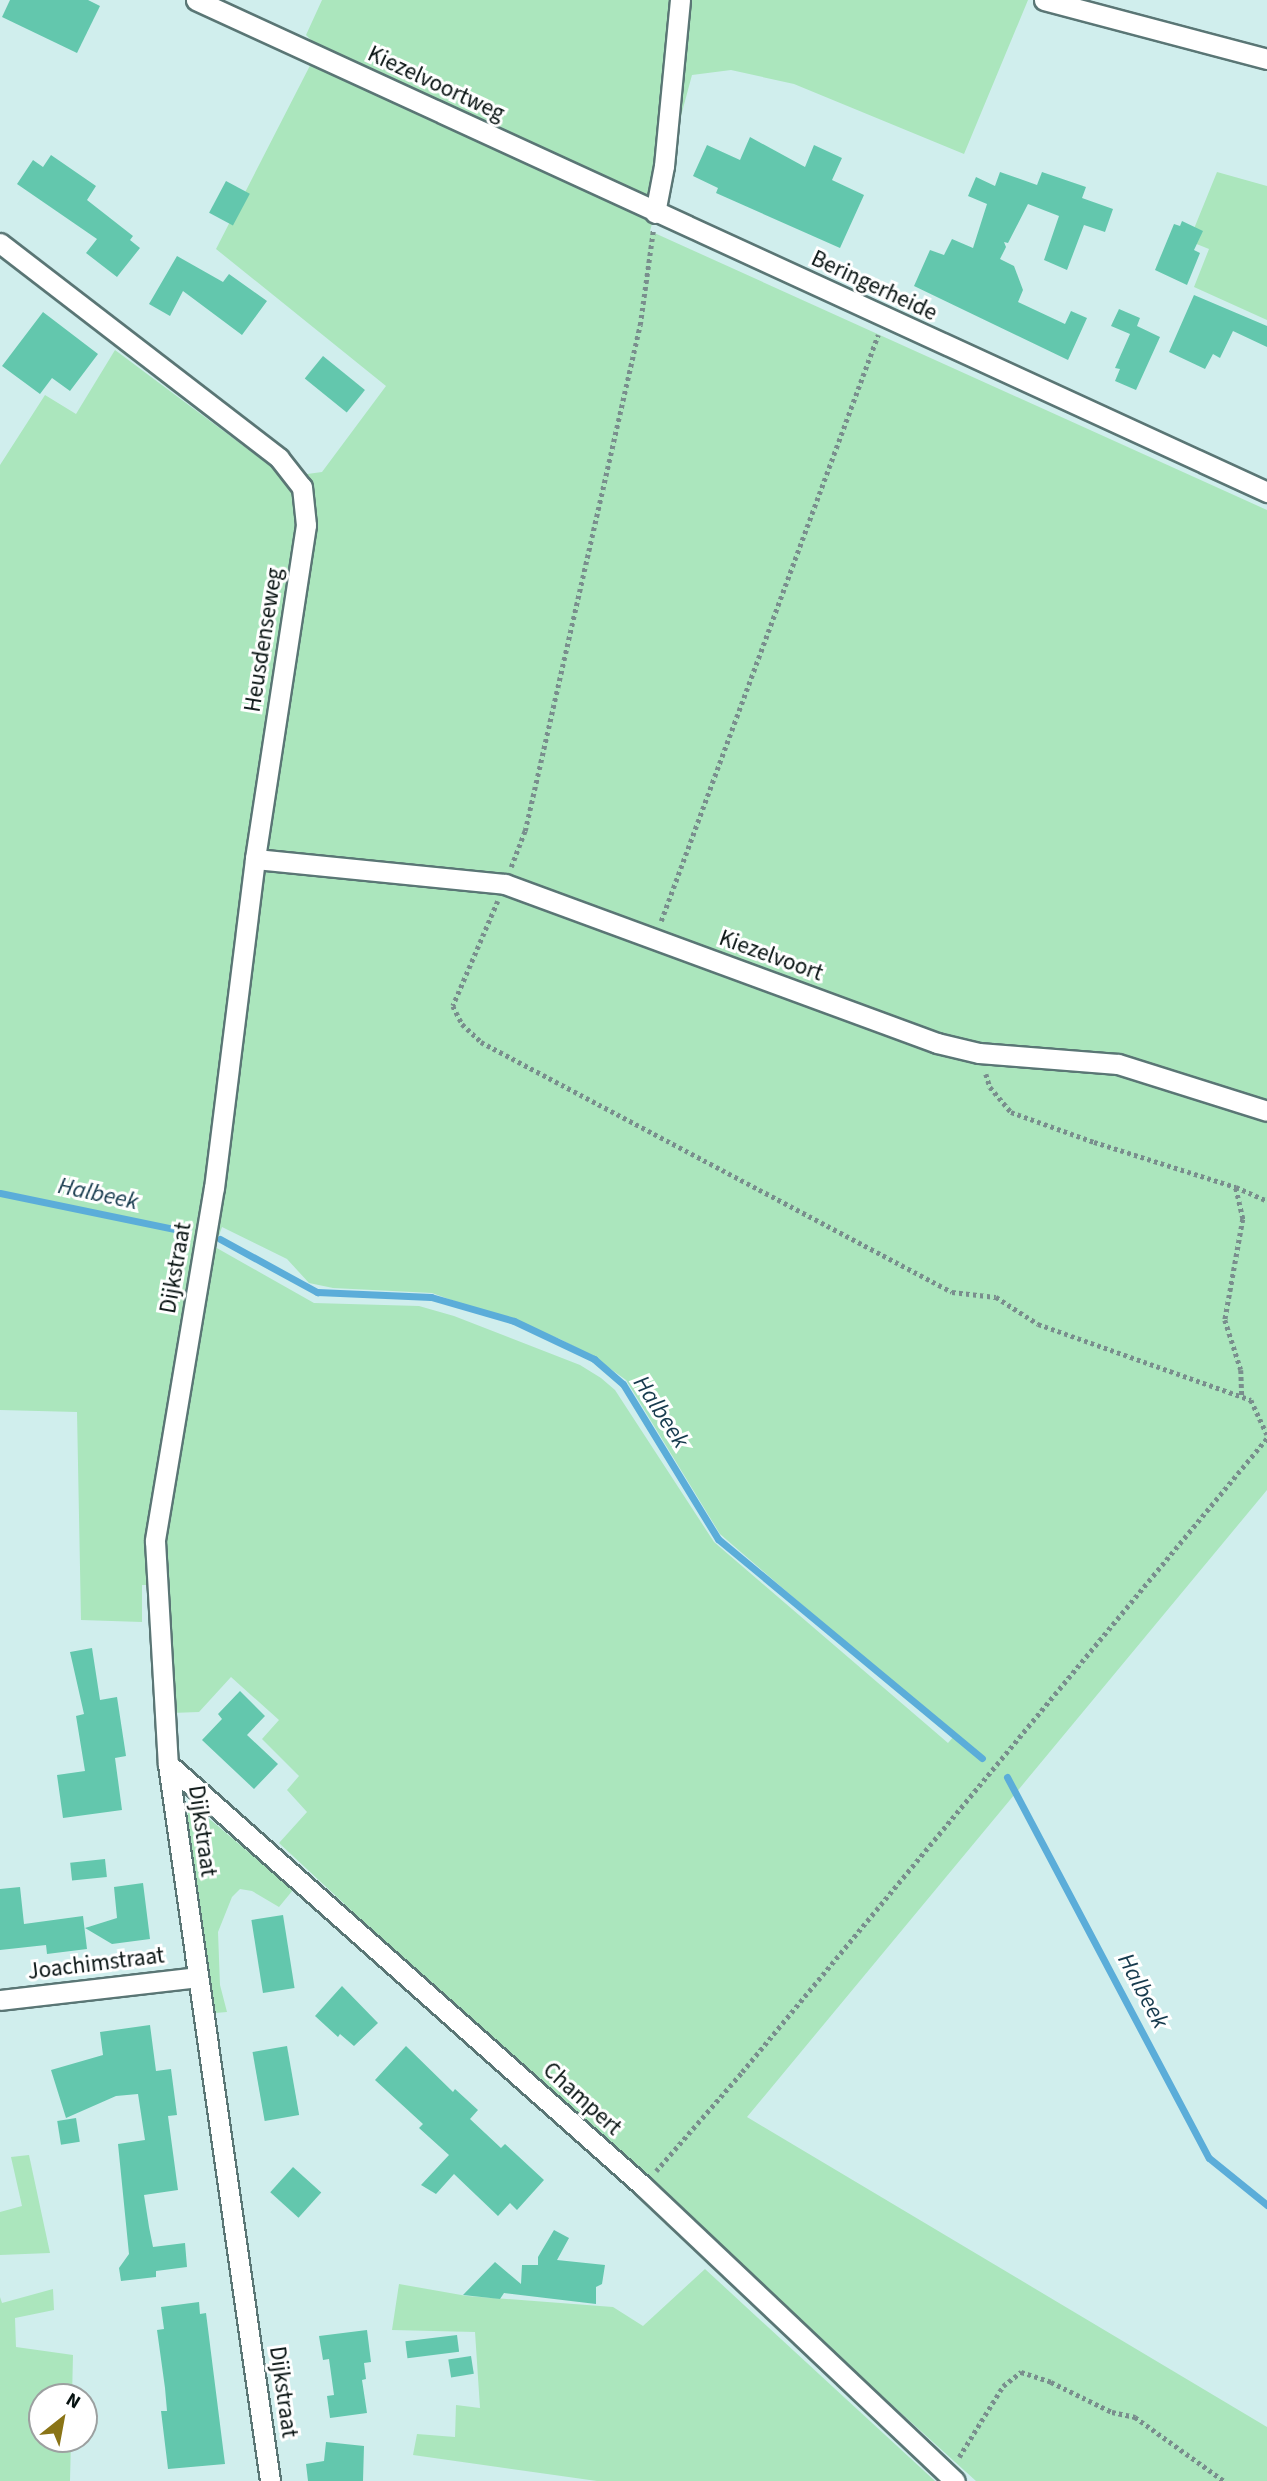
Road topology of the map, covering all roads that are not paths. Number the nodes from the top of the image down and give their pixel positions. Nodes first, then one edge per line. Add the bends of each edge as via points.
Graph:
1 (196, 0) edge
2 (680, 0) edge
3 (1044, 0) edge
4 (1267, 59) edge
5 (655, 212) junction
6 (0, 243) edge
7 (1267, 492) edge
8 (255, 859) junction
9 (1267, 1111) edge
10 (214, 1187) joint
11 (168, 1764) junction
12 (198, 1977) junction
13 (0, 2000) edge
14 (951, 2478) edge
15 (270, 2481) edge

1 - 5 street, Kiezelvoortweg
2 - 5 street via 664,166
3 - 4 street
5 - 7 street, Beringerheide
6 - 8 street, Heusdenseweg via 279,458 302,487 306,525
8 - 9 street, Kiezelvoort via 505,884 937,1043 979,1053 1118,1064
8 - 10 street, Heusdenseweg
10 - 11 street, Dijkstraat via 155,1541
11 - 12 street, Dijkstraat
11 - 14 street, Champert via 643,2186
12 - 13 street, Joachimstraat
12 - 15 street, Dijkstraat

